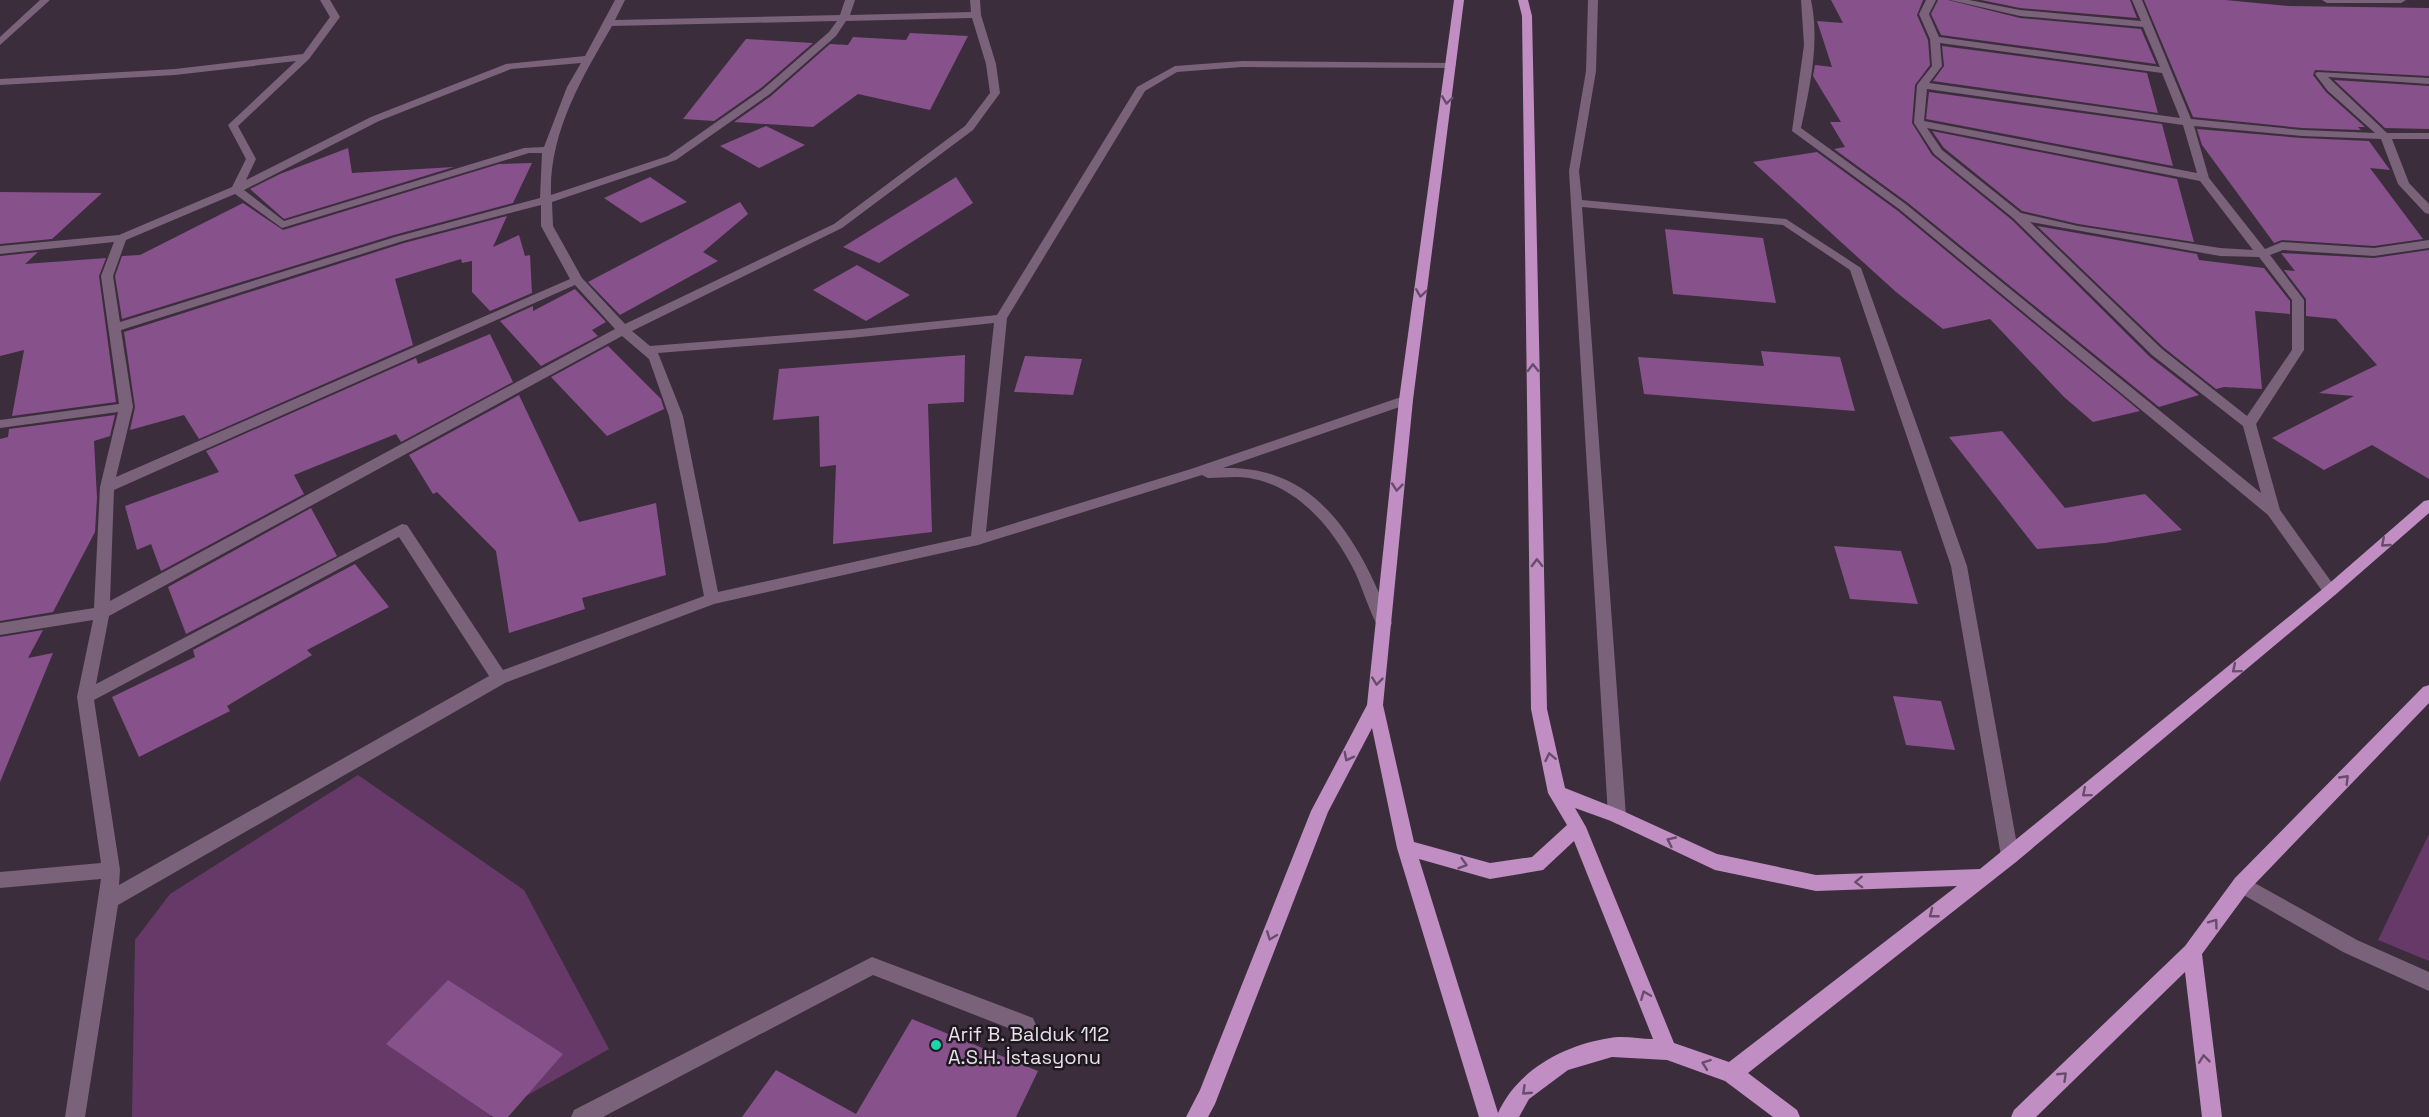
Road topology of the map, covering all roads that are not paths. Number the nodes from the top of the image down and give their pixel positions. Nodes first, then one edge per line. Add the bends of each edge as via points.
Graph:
1 (45, 0) edge
2 (325, 0) edge
3 (620, 0) edge
4 (850, 0) edge
5 (975, 0) edge
6 (1459, 0) edge
7 (1523, 0) edge
8 (1593, 0) edge
9 (1806, 0) edge
10 (1931, 0) edge
11 (1955, 0) edge
12 (2137, 0) edge
13 (2326, 0) edge
14 (2401, 0) edge
15 (976, 15) junction
16 (842, 20) junction
17 (609, 23) junction
18 (2145, 24) junction
19 (1935, 39) junction
20 (0, 42) edge
21 (306, 57) junction
22 (588, 60) junction
23 (1451, 65) junction
24 (2167, 71) junction
25 (2429, 81) edge
26 (0, 82) edge
27 (1922, 85) junction
28 (1919, 123) junction
29 (2188, 124) junction
30 (2429, 136) edge
31 (2386, 137) junction
32 (548, 150) junction
33 (2204, 178) junction
34 (236, 189) junction
35 (546, 200) junction
36 (1576, 203) junction
37 (2429, 211) edge
38 (2017, 216) junction
39 (121, 238) junction
40 (2429, 244) edge
41 (0, 250) edge
42 (2262, 254) junction
43 (577, 280) junction
44 (1001, 318) junction
45 (113, 328) junction
46 (623, 330) junction
47 (647, 350) junction
48 (1406, 400) junction
49 (126, 407) junction
50 (0, 424) edge
51 (2249, 424) junction
52 (1196, 472) junction
53 (107, 487) junction
54 (2429, 505) edge
55 (2273, 511) junction
56 (978, 540) junction
57 (2330, 591) junction
58 (712, 599) junction
59 (102, 613) junction
60 (1384, 623) junction
61 (0, 629) edge
62 (499, 678) junction
63 (2429, 692) edge
64 (85, 697) junction
65 (1375, 705) junction
66 (1557, 793) junction
67 (1617, 816) junction
68 (1577, 827) junction
69 (1406, 848) junction
70 (2010, 856) junction
71 (111, 870) junction
72 (1980, 877) junction
73 (0, 880) edge
74 (2242, 884) junction
75 (109, 900) junction
76 (2192, 952) junction
77 (2429, 982) edge
78 (1026, 1024) dead end
79 (1667, 1050) junction
80 (1731, 1073) junction
81 (75, 1117) edge
82 (581, 1117) edge
83 (1196, 1117) edge
84 (1489, 1117) edge
85 (1507, 1117) edge
86 (1790, 1117) edge
87 (2021, 1117) edge
88 (2212, 1117) edge

1 - 20 street
2 - 21 street via 335,17
3 - 17 street
4 - 16 street
5 - 15 street
6 - 23 main road
66 -> 7 main road via 1539,709 1527,16
8 - 36 street via 1591,71 1575,171
9 - 55 street via 1811,14 1804,97 1796,129 1903,207
10 - 19 street via 1924,14
11 - 18 street via 2020,13
12 - 18 street
13 - 14 street
15 - 16 street
15 - 46 street via 995,93 969,128 837,225
16 - 17 street
16 - 35 street via 833,34 766,92 672,158
17 - 22 street
18 - 24 street
19 - 24 street
19 - 27 street via 1937,66
21 - 26 street via 175,72
21 - 34 street via 233,125 251,159
22 - 32 street via 572,87
22 - 34 street via 509,66 375,119
23 - 44 street via 1242,64 1175,69 1141,89
23 -> 48 main road
24 - 29 street
25 - 31 street via 2320,74
27 - 28 street
27 - 29 street
28 - 33 street
28 - 38 street via 1938,152
29 - 31 street
29 - 33 street
30 - 31 street
31 - 37 street via 2404,184
32 - 34 street via 528,150 282,225
32 - 35 street
33 - 42 street
34 - 39 street
35 - 43 street via 547,226
35 - 45 street via 399,238
36 - 67 street
36 - 70 street via 1786,222 1855,268 1959,566
38 - 42 street via 2220,252
38 - 51 street via 2157,352
39 - 41 street
39 - 45 street via 107,276
40 - 42 street via 2374,252 2282,246
42 - 51 street via 2298,300 2298,350
43 - 46 street
43 - 53 street
44 - 47 street
44 - 56 street
45 - 49 street
46 - 47 street
46 - 59 street
47 - 58 street via 656,357 676,416
48 - 52 street
48 -> 60 main road
49 - 50 street
49 - 53 street
51 - 55 street
52 - 56 street
52 - 60 street via 1253,474 1295,490 1334,522 1361,564
53 - 59 street
54 -> 57 main road
55 - 57 street
56 - 58 street
57 -> 70 main road
58 - 62 street
59 - 61 street
59 - 64 street
60 -> 65 main road
62 - 64 street via 402,529
62 - 75 street
74 -> 63 main road
64 - 71 street
65 - 69 main road
65 -> 83 main road via 1320,811 1208,1097
66 - 67 main road
66 - 68 main road
72 -> 67 main road via 1816,883 1715,862
69 -> 68 main road via 1490,872 1537,864
79 -> 68 main road
69 - 84 main road
70 - 72 main road
71 - 73 street
71 - 75 street
72 -> 80 main road
76 -> 74 main road
74 - 77 street via 2350,946
75 - 81 street
87 -> 76 main road
88 -> 76 main road
78 - 82 street via 872,966
80 -> 79 main road
79 -> 85 main road via 1612,1047 1563,1061 1522,1092
80 - 86 main road

